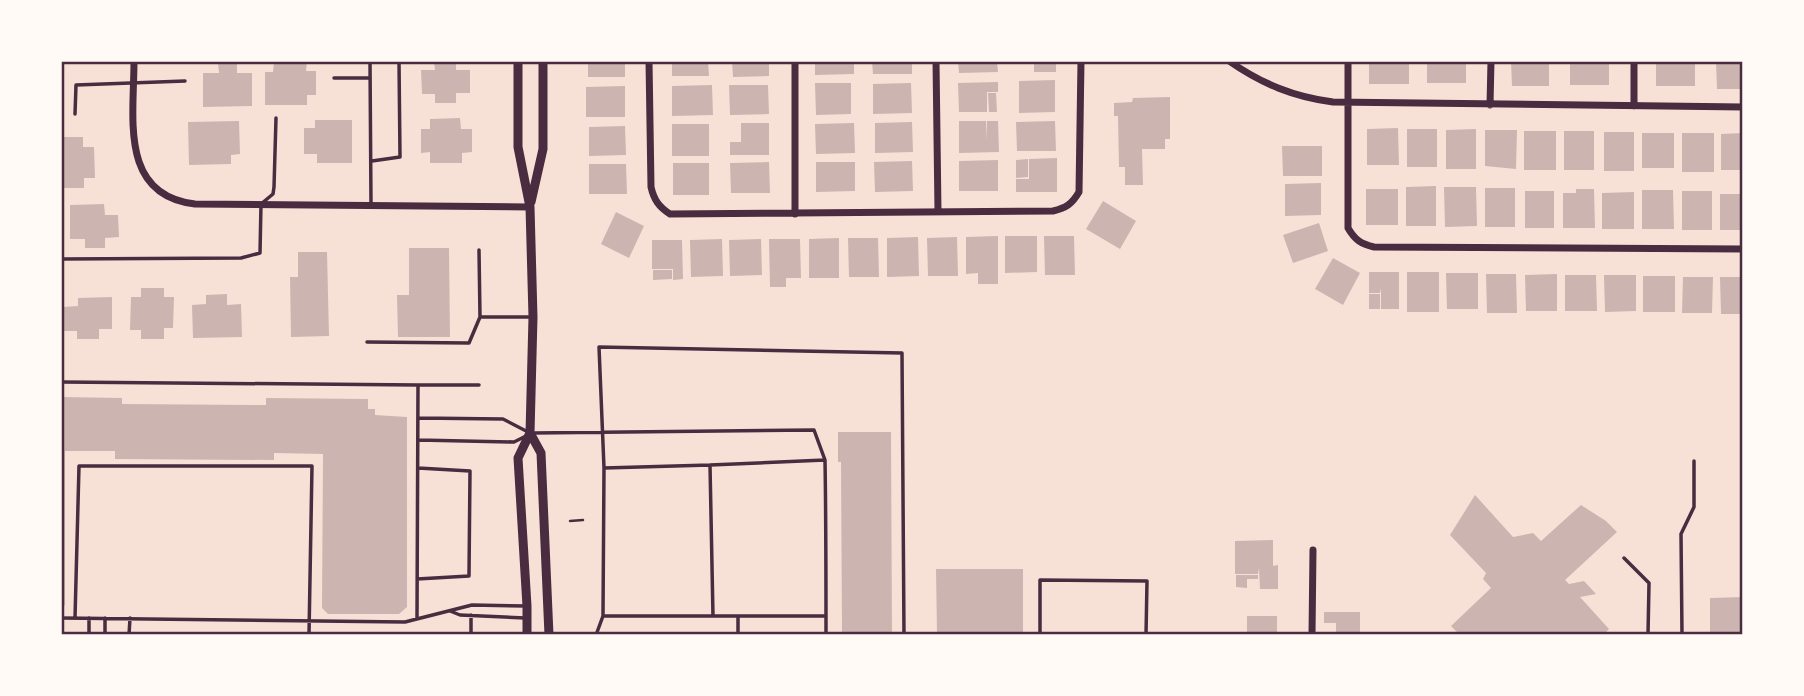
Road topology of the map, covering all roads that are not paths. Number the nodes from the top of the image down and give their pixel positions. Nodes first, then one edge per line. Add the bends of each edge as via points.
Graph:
1 (134, 61) edge
2 (370, 61) edge
3 (399, 61) edge
4 (518, 61) edge
5 (543, 61) edge
6 (649, 61) edge
7 (795, 61) edge
8 (936, 61) edge
9 (1081, 61) edge
10 (1229, 61) edge
11 (1348, 61) edge
12 (1491, 61) edge
13 (1634, 61) edge
14 (334, 78) dead end
15 (370, 78) junction
16 (185, 81) dead end
17 (134, 82) junction
18 (1347, 103) junction
19 (1490, 105) junction
20 (1634, 106) junction
21 (1743, 107) edge
22 (75, 114) dead end
23 (276, 118) dead end
24 (372, 161) junction
25 (261, 204) junction
26 (371, 205) junction
27 (530, 206) junction
28 (938, 212) junction
29 (795, 214) junction
30 (1743, 249) edge
31 (479, 250) dead end
32 (61, 260) edge
33 (480, 317) junction
34 (533, 317) junction
35 (368, 342) dead end
36 (61, 382) edge
37 (418, 385) junction
38 (479, 385) dead end
39 (418, 418) junction
40 (530, 433) junction
41 (603, 433) junction
42 (418, 440) junction
43 (825, 460) junction
44 (1694, 461) dead end
45 (710, 465) junction
46 (418, 468) junction
47 (604, 468) junction
48 (1313, 550) dead end
49 (1624, 558) dead end
50 (417, 579) junction
51 (527, 606) junction
52 (448, 610) junction
53 (471, 615) junction
54 (826, 615) junction
55 (603, 616) junction
56 (713, 616) junction
57 (738, 616) junction
58 (61, 618) edge
59 (75, 618) junction
60 (89, 618) junction
61 (105, 618) junction
62 (130, 618) junction
63 (527, 618) junction
64 (417, 619) junction
65 (310, 621) junction
66 (89, 635) edge
67 (105, 635) edge
68 (129, 635) edge
69 (309, 635) edge
70 (471, 635) edge
71 (527, 635) edge
72 (549, 635) edge
73 (596, 635) edge
74 (738, 635) edge
75 (826, 635) edge
76 (904, 635) edge
77 (1040, 635) edge
78 (1146, 635) edge
79 (1312, 635) edge
80 (1648, 635) edge
81 (1682, 635) edge

1 - 17 street
2 - 15 lane
3 - 24 lane via 400,158
4 - 27 street via 518,147
5 - 27 street via 542,149
6 - 29 street via 651,187 660,208 670,214
7 - 29 street
8 - 28 street
9 - 28 street via 1079,192 1073,202 1053,211
10 - 18 street via 1282,91
11 - 18 street
12 - 19 street
13 - 20 street
14 - 15 lane
15 - 24 lane
16 - 17 lane
17 - 22 lane via 76,85
17 - 25 street via 137,158 154,187 183,202
18 - 19 street
18 - 30 street via 1348,228 1363,244
19 - 20 street
20 - 21 street
23 - 25 lane via 273,194
24 - 26 lane
25 - 26 street
25 - 32 lane via 260,253 240,258
26 - 27 street
27 - 34 street
28 - 29 street
31 - 33 lane
33 - 34 lane
33 - 35 lane via 469,343
34 - 40 street
36 - 37 lane
37 - 38 lane
37 - 39 lane
39 - 40 lane via 503,419
39 - 42 lane
40 - 41 lane
40 - 42 lane via 514,442
40 - 51 street via 518,458
40 - 72 street via 541,453
41 - 43 lane via 814,430
41 - 47 lane
41 - 76 lane via 599,347 902,353
42 - 46 lane
43 - 45 lane
43 - 54 lane
44 - 81 lane via 1694,507 1681,534
45 - 47 lane
45 - 56 lane
46 - 50 lane
46 - 50 lane via 470,471 469,576
47 - 55 lane
48 - 79 street
49 - 80 lane via 1649,583
50 - 64 lane
51 - 52 lane via 472,605
51 - 63 street
52 - 53 lane
52 - 64 lane
53 - 63 lane
53 - 70 lane
54 - 57 lane
54 - 75 lane
55 - 56 lane
55 - 73 lane
56 - 57 lane
57 - 74 lane
58 - 59 lane
59 - 60 lane
59 - 65 lane via 79,466 312,466
60 - 61 lane
60 - 66 lane
61 - 62 lane
61 - 67 lane
62 - 65 lane
62 - 68 lane
63 - 71 street
64 - 65 lane
65 - 69 lane
77 - 78 lane via 1040,580 1147,581

